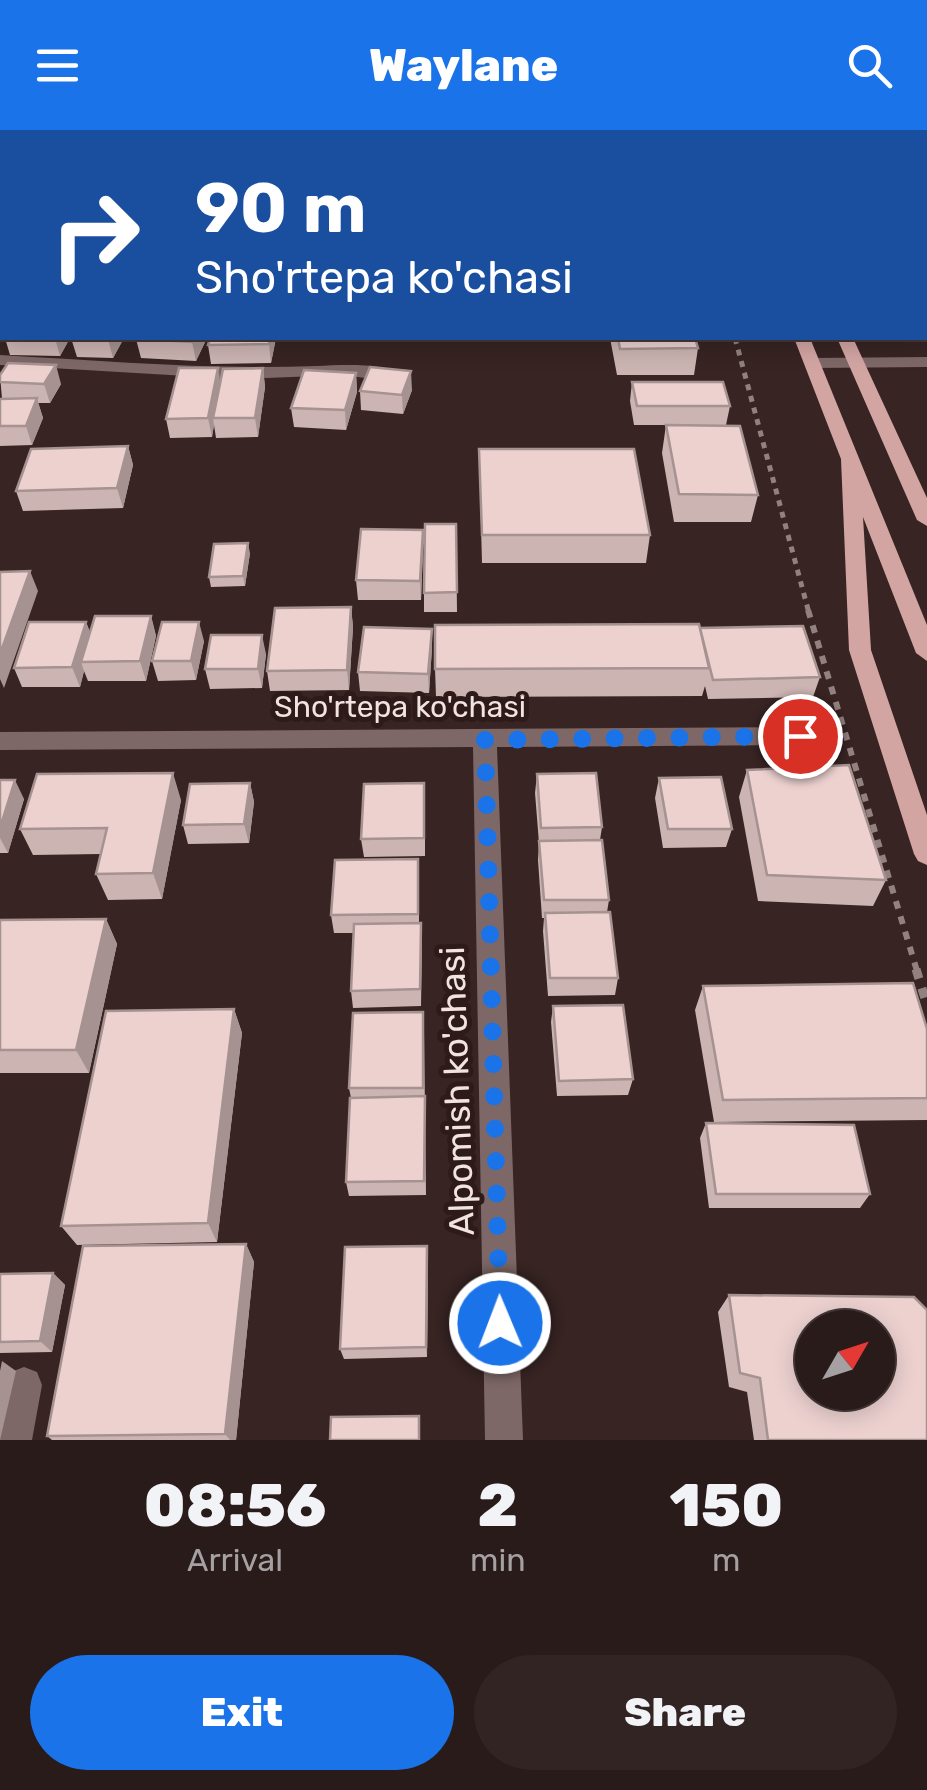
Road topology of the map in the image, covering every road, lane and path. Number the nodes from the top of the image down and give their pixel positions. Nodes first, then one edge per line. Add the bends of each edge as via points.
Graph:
1 (736, 340) edge
2 (803, 340) edge
3 (847, 340) edge
4 (0, 360) edge
5 (856, 362) junction
6 (927, 362) edge
7 (813, 364) junction
8 (409, 378) edge
9 (899, 457) junction
10 (850, 458) junction
11 (927, 494) edge
12 (927, 520) edge
13 (927, 653) edge
14 (800, 736) dead end
15 (485, 740) junction
16 (0, 741) edge
17 (927, 854) edge
18 (927, 1005) edge
19 (24, 1385) dead end
20 (13, 1440) edge
21 (504, 1440) edge

1 - 18 path via 824,670
2 - 7 main road
3 - 5 main road
4 - 8 street via 68,356 238,374 341,370
5 - 6 street
5 - 7 street
5 - 9 main road
7 - 10 main road
9 - 11 main road
9 - 12 main road
10 - 13 main road
10 - 17 main road via 860,650
14 - 15 street, Sho'rtepa ko'chasi
15 - 16 street, Sho'rtepa ko'chasi
15 - 21 street, Alpomish ko'chasi
19 - 20 street

